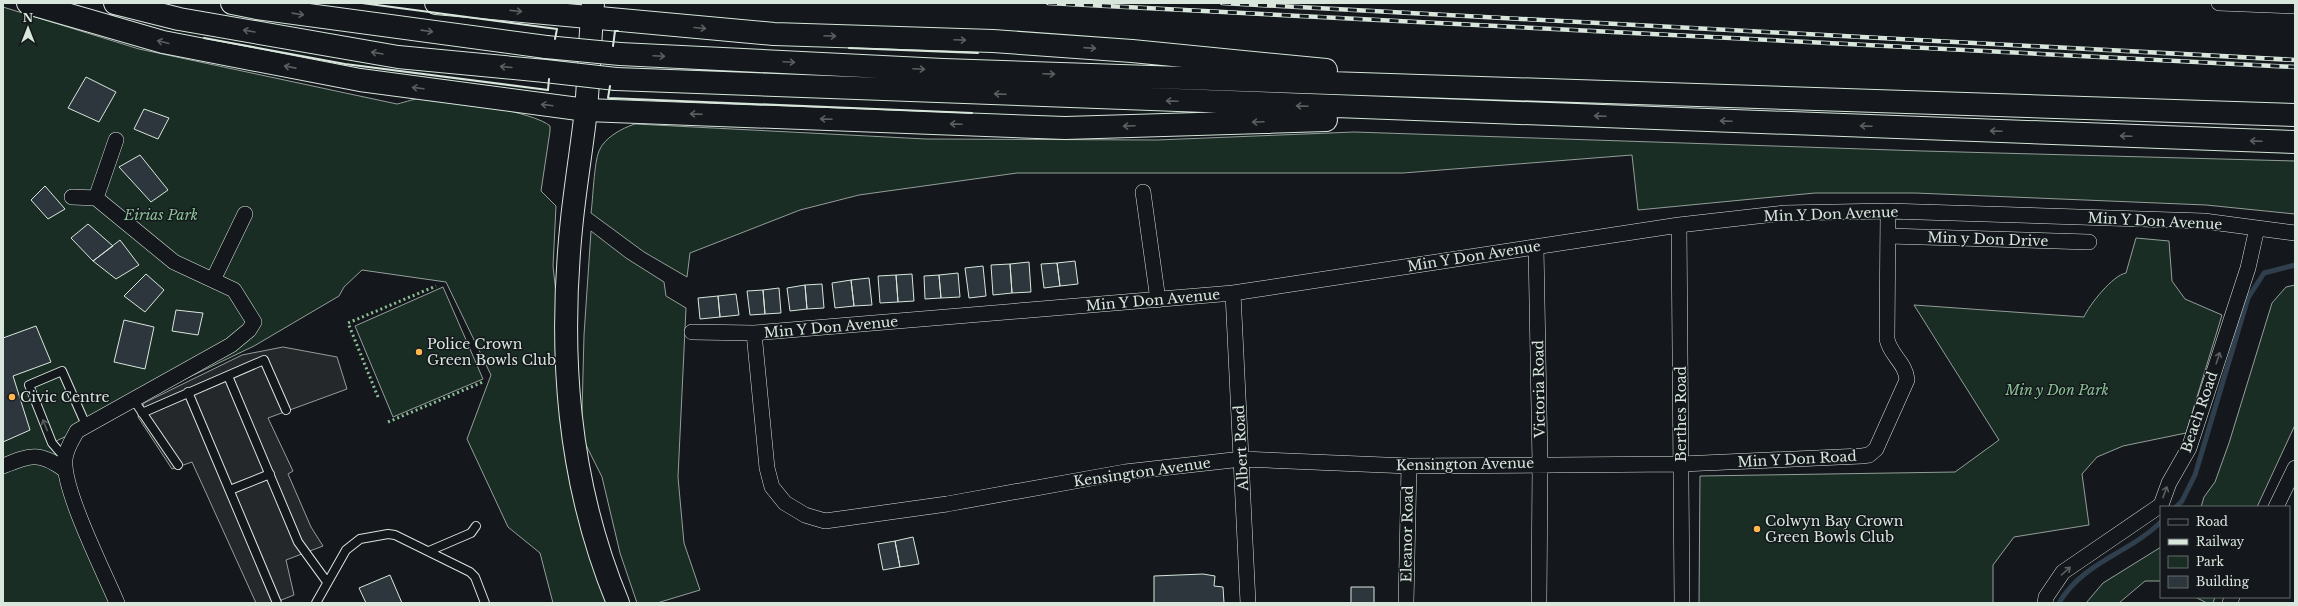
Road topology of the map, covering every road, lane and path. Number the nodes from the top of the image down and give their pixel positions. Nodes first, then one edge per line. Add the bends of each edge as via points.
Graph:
1 (28, 3) edge
2 (115, 3) edge
3 (232, 3) edge
4 (436, 3) edge
5 (2219, 3) edge
6 (2295, 6) edge
7 (592, 11) edge
8 (1515, 90) junction
9 (586, 110) junction
10 (1521, 114) junction
11 (2295, 116) edge
12 (116, 140) dead end
13 (2295, 142) edge
14 (1143, 192) dead end
15 (72, 197) dead end
16 (96, 198) junction
17 (1888, 211) junction
18 (245, 214) dead end
19 (1679, 226) junction
20 (2257, 228) junction
21 (2295, 233) edge
22 (1888, 236) junction
23 (2089, 242) dead end
24 (1536, 247) junction
25 (213, 280) junction
26 (1233, 293) junction
27 (1158, 300) junction
28 (692, 332) dead end
29 (754, 333) junction
30 (228, 376) junction
31 (188, 392) junction
32 (133, 399) junction
33 (286, 410) dead end
34 (142, 413) junction
35 (86, 425) junction
36 (1242, 459) junction
37 (65, 464) junction
38 (1540, 464) junction
39 (1681, 464) junction
40 (178, 465) dead end
41 (3, 466) edge
42 (1409, 466) junction
43 (2295, 468) edge
44 (270, 474) junction
45 (230, 490) junction
46 (2276, 506) edge
47 (476, 526) dead end
48 (429, 551) junction
49 (327, 582) junction
50 (117, 603) edge
51 (277, 603) edge
52 (316, 603) edge
53 (485, 603) edge
54 (618, 603) edge
55 (1248, 603) edge
56 (1406, 603) edge
57 (1539, 603) edge
58 (1682, 603) edge
59 (2045, 603) edge

9 -> 1 main road via 352,79 163,42
10 -> 2 main road, bridge via 616,79 398,57 179,19
3 -> 8 main road, bridge via 546,47 620,54 942,70
4 -> 7 main road
5 - 6 street
7 -> 8 main road via 774,34 993,41 1124,50
7 - 9 main road
8 - 11 main road
10 -> 9 main road via 1065,128
9 - 54 main road via 572,220 566,330 567,380 570,420 590,525
13 -> 10 main road
12 - 16 street
14 - 27 street
15 - 16 street
16 - 25 street via 174,262
17 - 19 street, Min Y Don Avenue via 1784,212
17 - 20 street, Min Y Don Avenue via 2204,221
17 - 22 street, Min Y Don Road
18 - 25 street
19 - 24 street, Min Y Don Avenue
19 - 39 street, Berthes Road
20 - 21 street
59 -> 20 street, Beach Road via 2046,597 2063,572 2161,505 2169,483 2189,448 2248,268
22 - 23 street, Min y Don Drive
22 - 39 street, Min Y Don Road via 1887,339 1891,352 1906,372 1907,380 1876,449 1869,455 1862,456
24 - 26 street, Min Y Don Avenue
24 - 38 street, Victoria Road
25 - 32 street via 234,290 254,322 249,330 231,345
26 - 27 street, Min Y Don Avenue
26 - 36 street, Albert Road
27 - 29 street, Min Y Don Avenue
28 - 29 street, Min Y Don Avenue
29 - 36 street, Kensington Avenue via 767,468 772,487 785,503 805,515 824,521 947,504 1125,472
30 - 31 lane
30 - 33 lane via 264,360
30 - 44 lane
31 - 34 lane
31 - 45 lane
32 - 34 lane
32 - 35 street
34 - 40 lane
35 - 37 street via 77,431
37 -> 35 lane via 52,443 29,385 62,371
36 - 42 street, Kensington Avenue
36 - 55 street, Albert Road
37 - 41 street via 27,456
37 - 50 street via 66,483
38 - 39 street, Kensington Avenue
38 - 42 street, Kensington Avenue
38 - 57 street, Victoria Road
39 - 58 street, Berthes Road
42 - 56 street, Eleanor Road
43 - 46 street
44 - 45 lane
44 - 49 lane via 298,542
45 - 51 lane
47 - 48 lane via 472,533
48 - 49 lane via 395,535 360,539 346,550
48 - 53 lane via 475,576
49 - 52 lane

